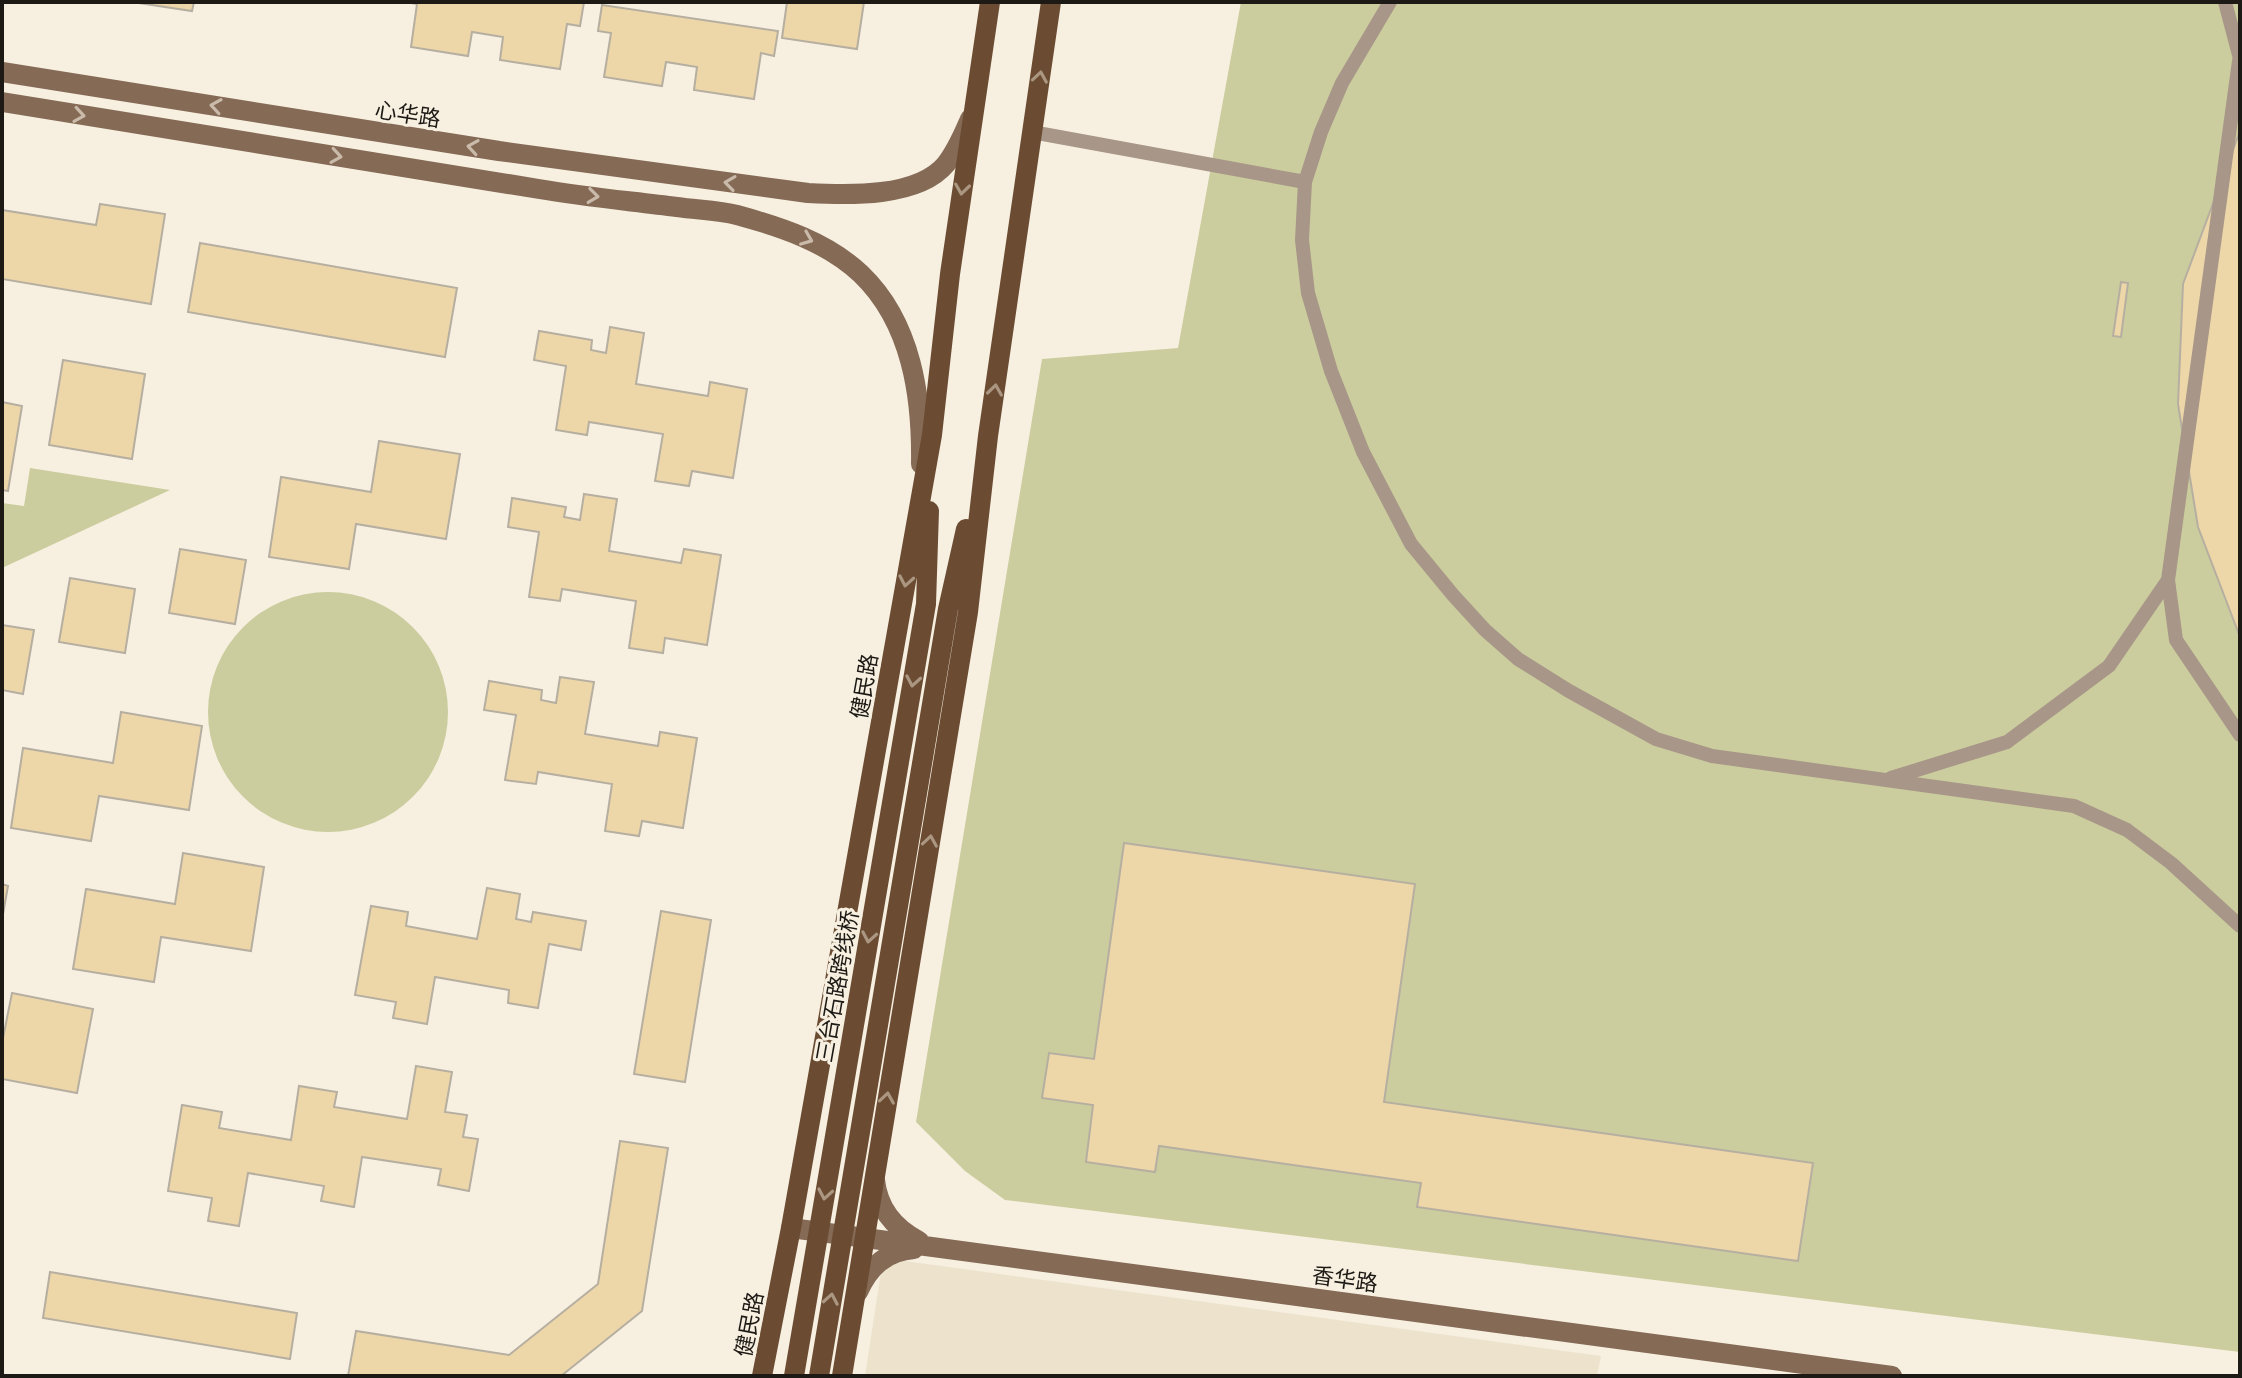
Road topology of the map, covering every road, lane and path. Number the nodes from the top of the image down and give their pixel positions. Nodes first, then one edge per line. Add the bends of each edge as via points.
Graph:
1 (990, 2) edge
2 (1051, 2) edge
3 (1390, 2) edge
4 (2225, 2) edge
5 (2239, 54) edge
6 (2, 72) edge
7 (2, 102) edge
8 (972, 112) junction
9 (1032, 132) junction
10 (1305, 182) junction
11 (932, 435) junction
12 (988, 436) junction
13 (921, 504) junction
14 (2168, 580) junction
15 (2240, 735) edge
16 (1886, 780) junction
17 (2240, 926) edge
18 (875, 1175) junction
19 (791, 1228) junction
20 (864, 1238) junction
21 (938, 1248) junction
22 (855, 1299) junction
23 (762, 1376) edge
24 (794, 1376) edge
25 (819, 1376) edge
26 (842, 1376) edge
27 (1892, 1376) edge

1 - 8 main road, 健民路
9 -> 2 main road
3 - 10 lane via 1342,83
4 - 5 lane
5 - 14 lane
8 -> 6 street, 心华路 via 944,167 917,184 845,195 484,149
7 -> 13 street via 550,191 733,214 822,245 861,273 888,306 905,344 916,379
8 -> 11 main road, 健民路
9 - 10 lane
12 -> 9 main road
10 - 16 lane via 1302,240 1308,293 1363,452 1411,544 1485,630 1518,659 1656,739 1712,756
11 - 13 main road, 健民路
11 -> 24 main road, 三台石路跨线桥 via 926,604
18 -> 12 main road via 968,612
25 -> 12 main road via 948,609
13 -> 19 main road, 健民路
14 - 15 lane via 2176,640
14 - 16 lane via 2109,666 2007,742
16 - 17 lane via 2074,806 2127,830
18 - 20 main road
18 - 21 street via 889,1219 909,1236
19 - 20 street, 香华路
19 - 23 main road, 健民路
20 - 21 street, 香华路
20 - 22 main road
21 - 22 street via 881,1259
21 - 27 street, 香华路
22 - 26 main road

